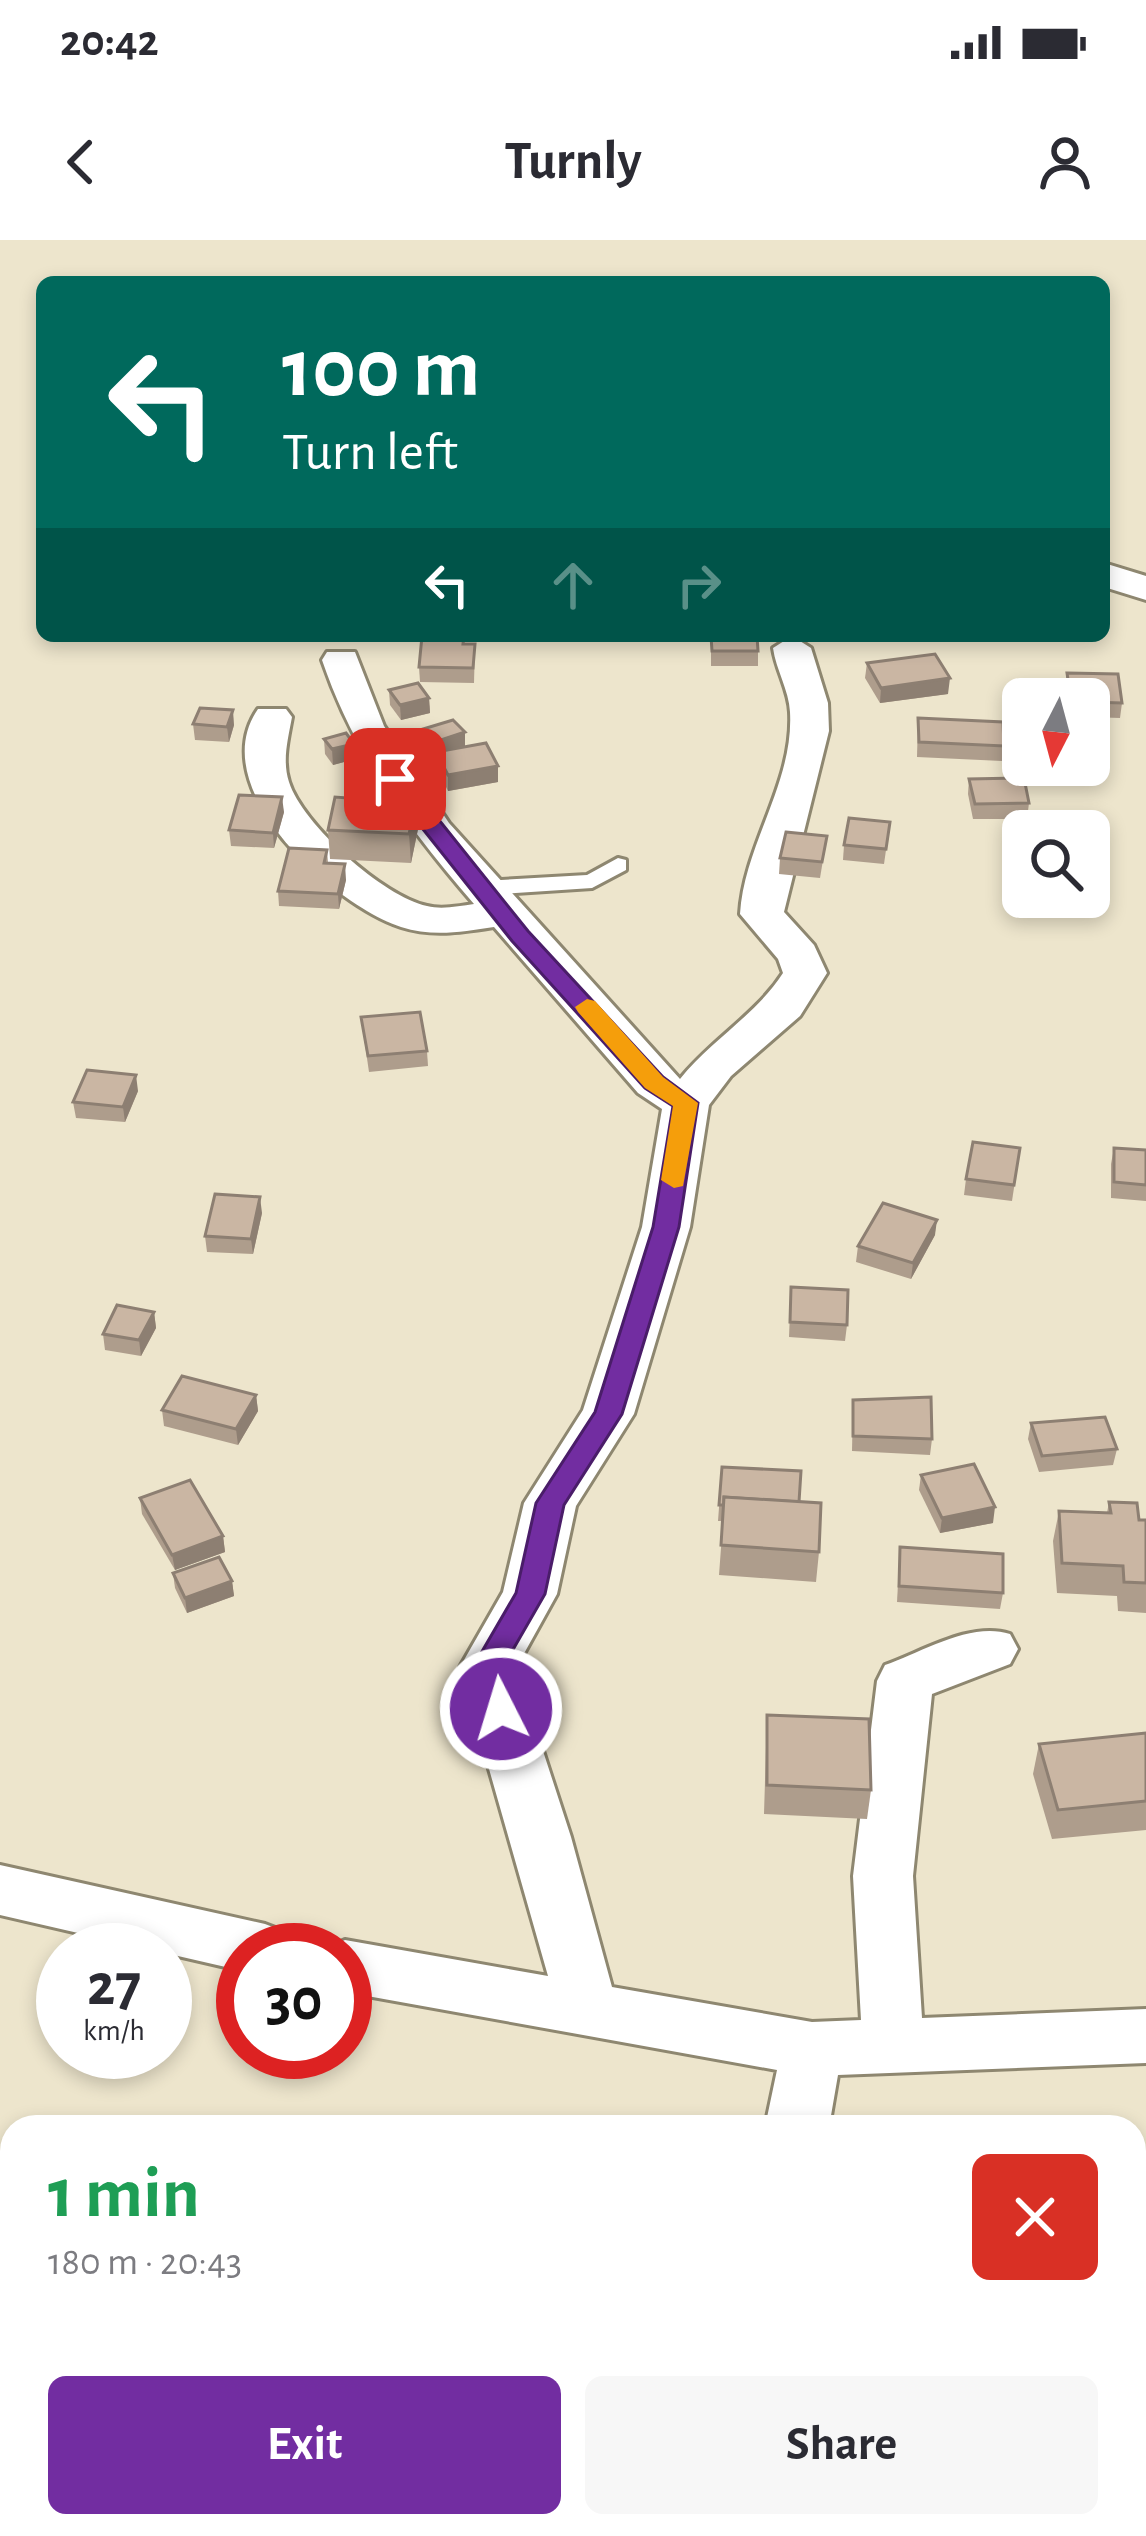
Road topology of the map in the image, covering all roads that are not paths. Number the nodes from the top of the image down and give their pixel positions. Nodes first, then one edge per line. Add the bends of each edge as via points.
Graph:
1 (1110, 576) edge
2 (1146, 589) edge
3 (792, 648) dead end
4 (341, 660) dead end
5 (272, 717) dead end
6 (617, 865) dead end
7 (494, 900) junction
8 (686, 1103) junction
9 (990, 1649) dead end
10 (0, 1890) edge
11 (216, 1939) edge
12 (372, 1971) edge
13 (586, 2009) junction
14 (1146, 2036) edge
15 (893, 2047) junction
16 (812, 2049) junction
17 (799, 2115) edge

1 - 2 street
3 - 8 street via 795,679 810,706 808,737 762,914 805,973 784,1006
4 - 7 street via 364,726 395,779
5 - 7 street via 264,754 272,791 327,862 414,917 439,922
6 - 7 lane via 592,881
7 - 8 street via 654,1083
8 - 13 street via 666,1227 608,1414 550,1503 530,1594 488,1667
9 - 15 street via 905,1681 883,1876
10 - 11 street
12 - 13 street
13 - 16 street
14 - 15 street
15 - 16 street
16 - 17 street

